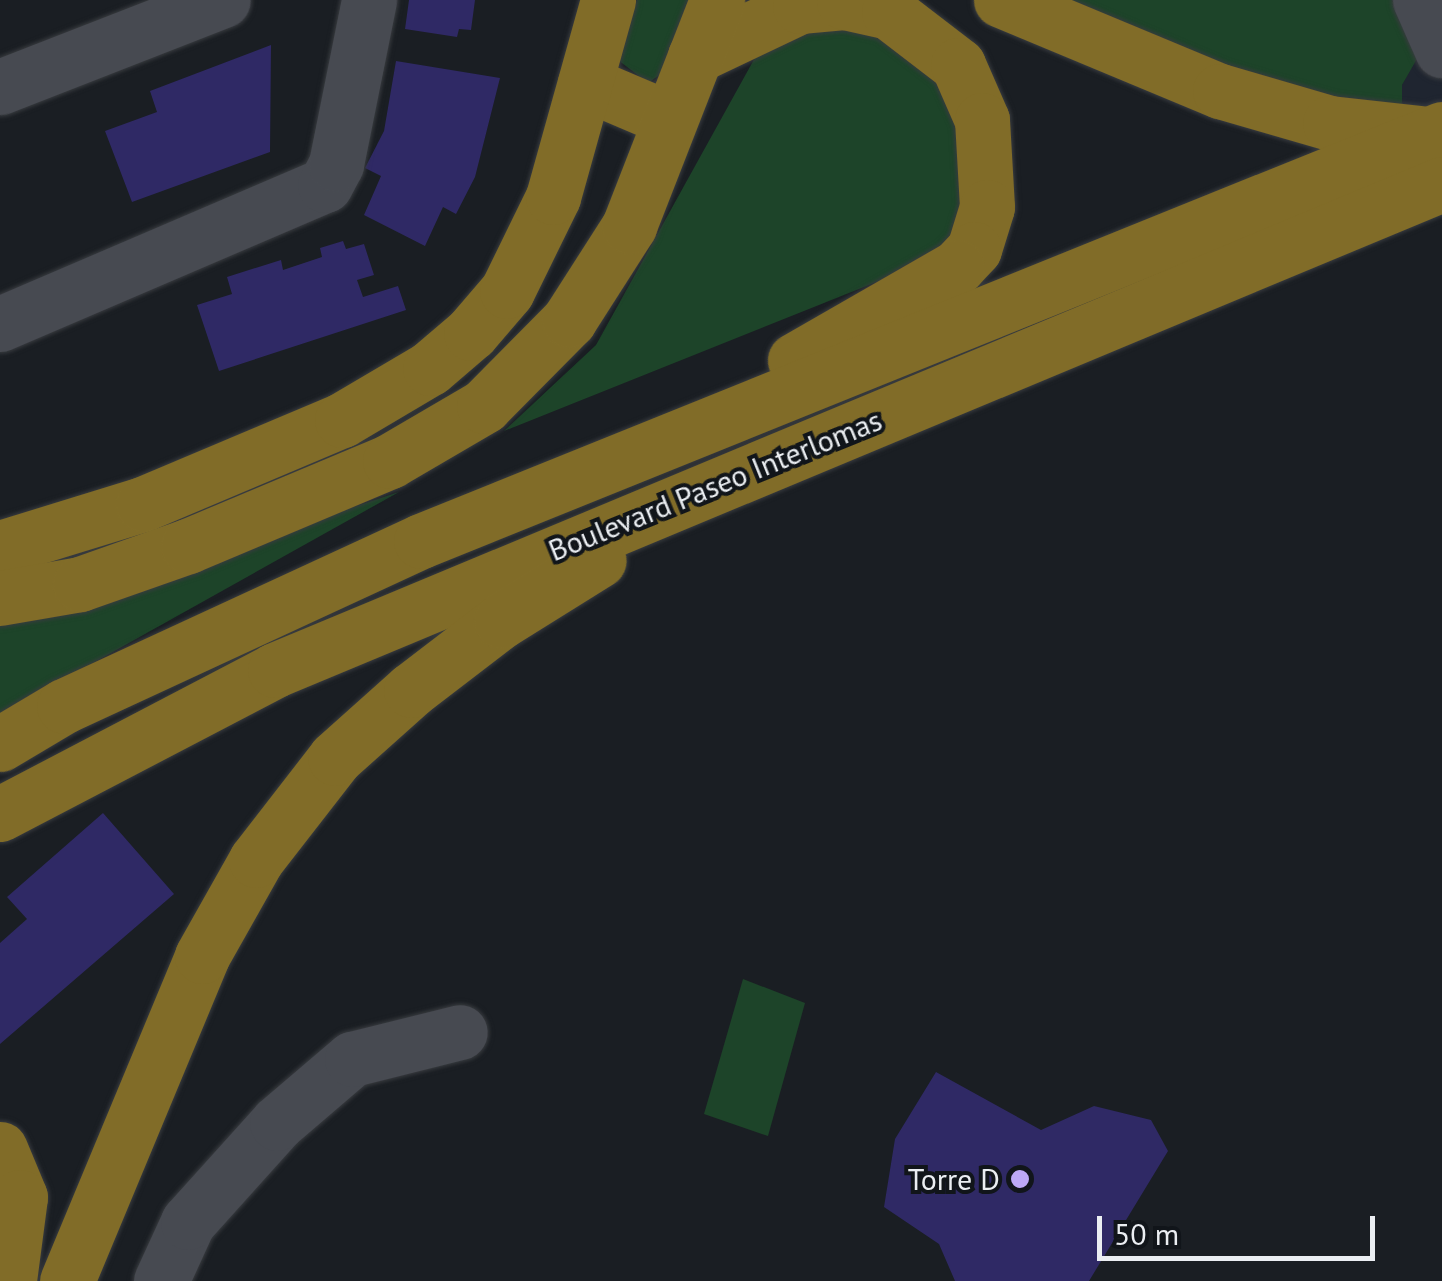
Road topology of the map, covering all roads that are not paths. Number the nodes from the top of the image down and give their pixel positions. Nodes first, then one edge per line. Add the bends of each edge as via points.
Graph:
1 (223, 0) edge
2 (369, 0) edge
3 (608, 0) edge
4 (718, 0) edge
5 (1001, 0) edge
6 (1420, 0) edge
7 (1442, 50) edge
8 (695, 56) junction
9 (585, 83) junction
10 (0, 87) edge
11 (670, 119) junction
12 (1439, 148) edge
13 (0, 324) edge
14 (742, 473) junction
15 (589, 474) junction
16 (0, 548) edge
17 (0, 598) edge
18 (0, 744) edge
19 (0, 814) edge
20 (460, 1032) dead end
21 (0, 1149) edge
22 (9, 1281) edge
23 (67, 1281) edge
24 (160, 1281) edge

1 - 10 street
2 - 13 street via 336,164 325,185
3 - 9 main road
4 - 8 main road
5 - 12 main road via 1220,91
6 - 7 street
8 - 11 main road
8 - 15 main road via 800,6 844,2 888,12 958,65 982,120 988,207 974,249 957,266
9 - 11 main road
9 - 16 main road via 553,197 507,291 430,368 342,420 143,504
11 - 17 main road via 629,226 569,320 484,406 390,461 188,546 80,584
12 - 14 main road, Boulevard Paseo Interlomas via 1140,314
12 - 15 main road, Boulevard Paseo Interlomas
14 - 19 main road, Boulevard Paseo Interlomas via 276,670
14 - 23 main road via 501,621 335,758 256,860 202,956
15 - 18 main road, Boulevard Paseo Interlomas via 257,616 64,706
20 - 24 street via 352,1059 277,1123 188,1222
21 - 22 main road via 20,1198

